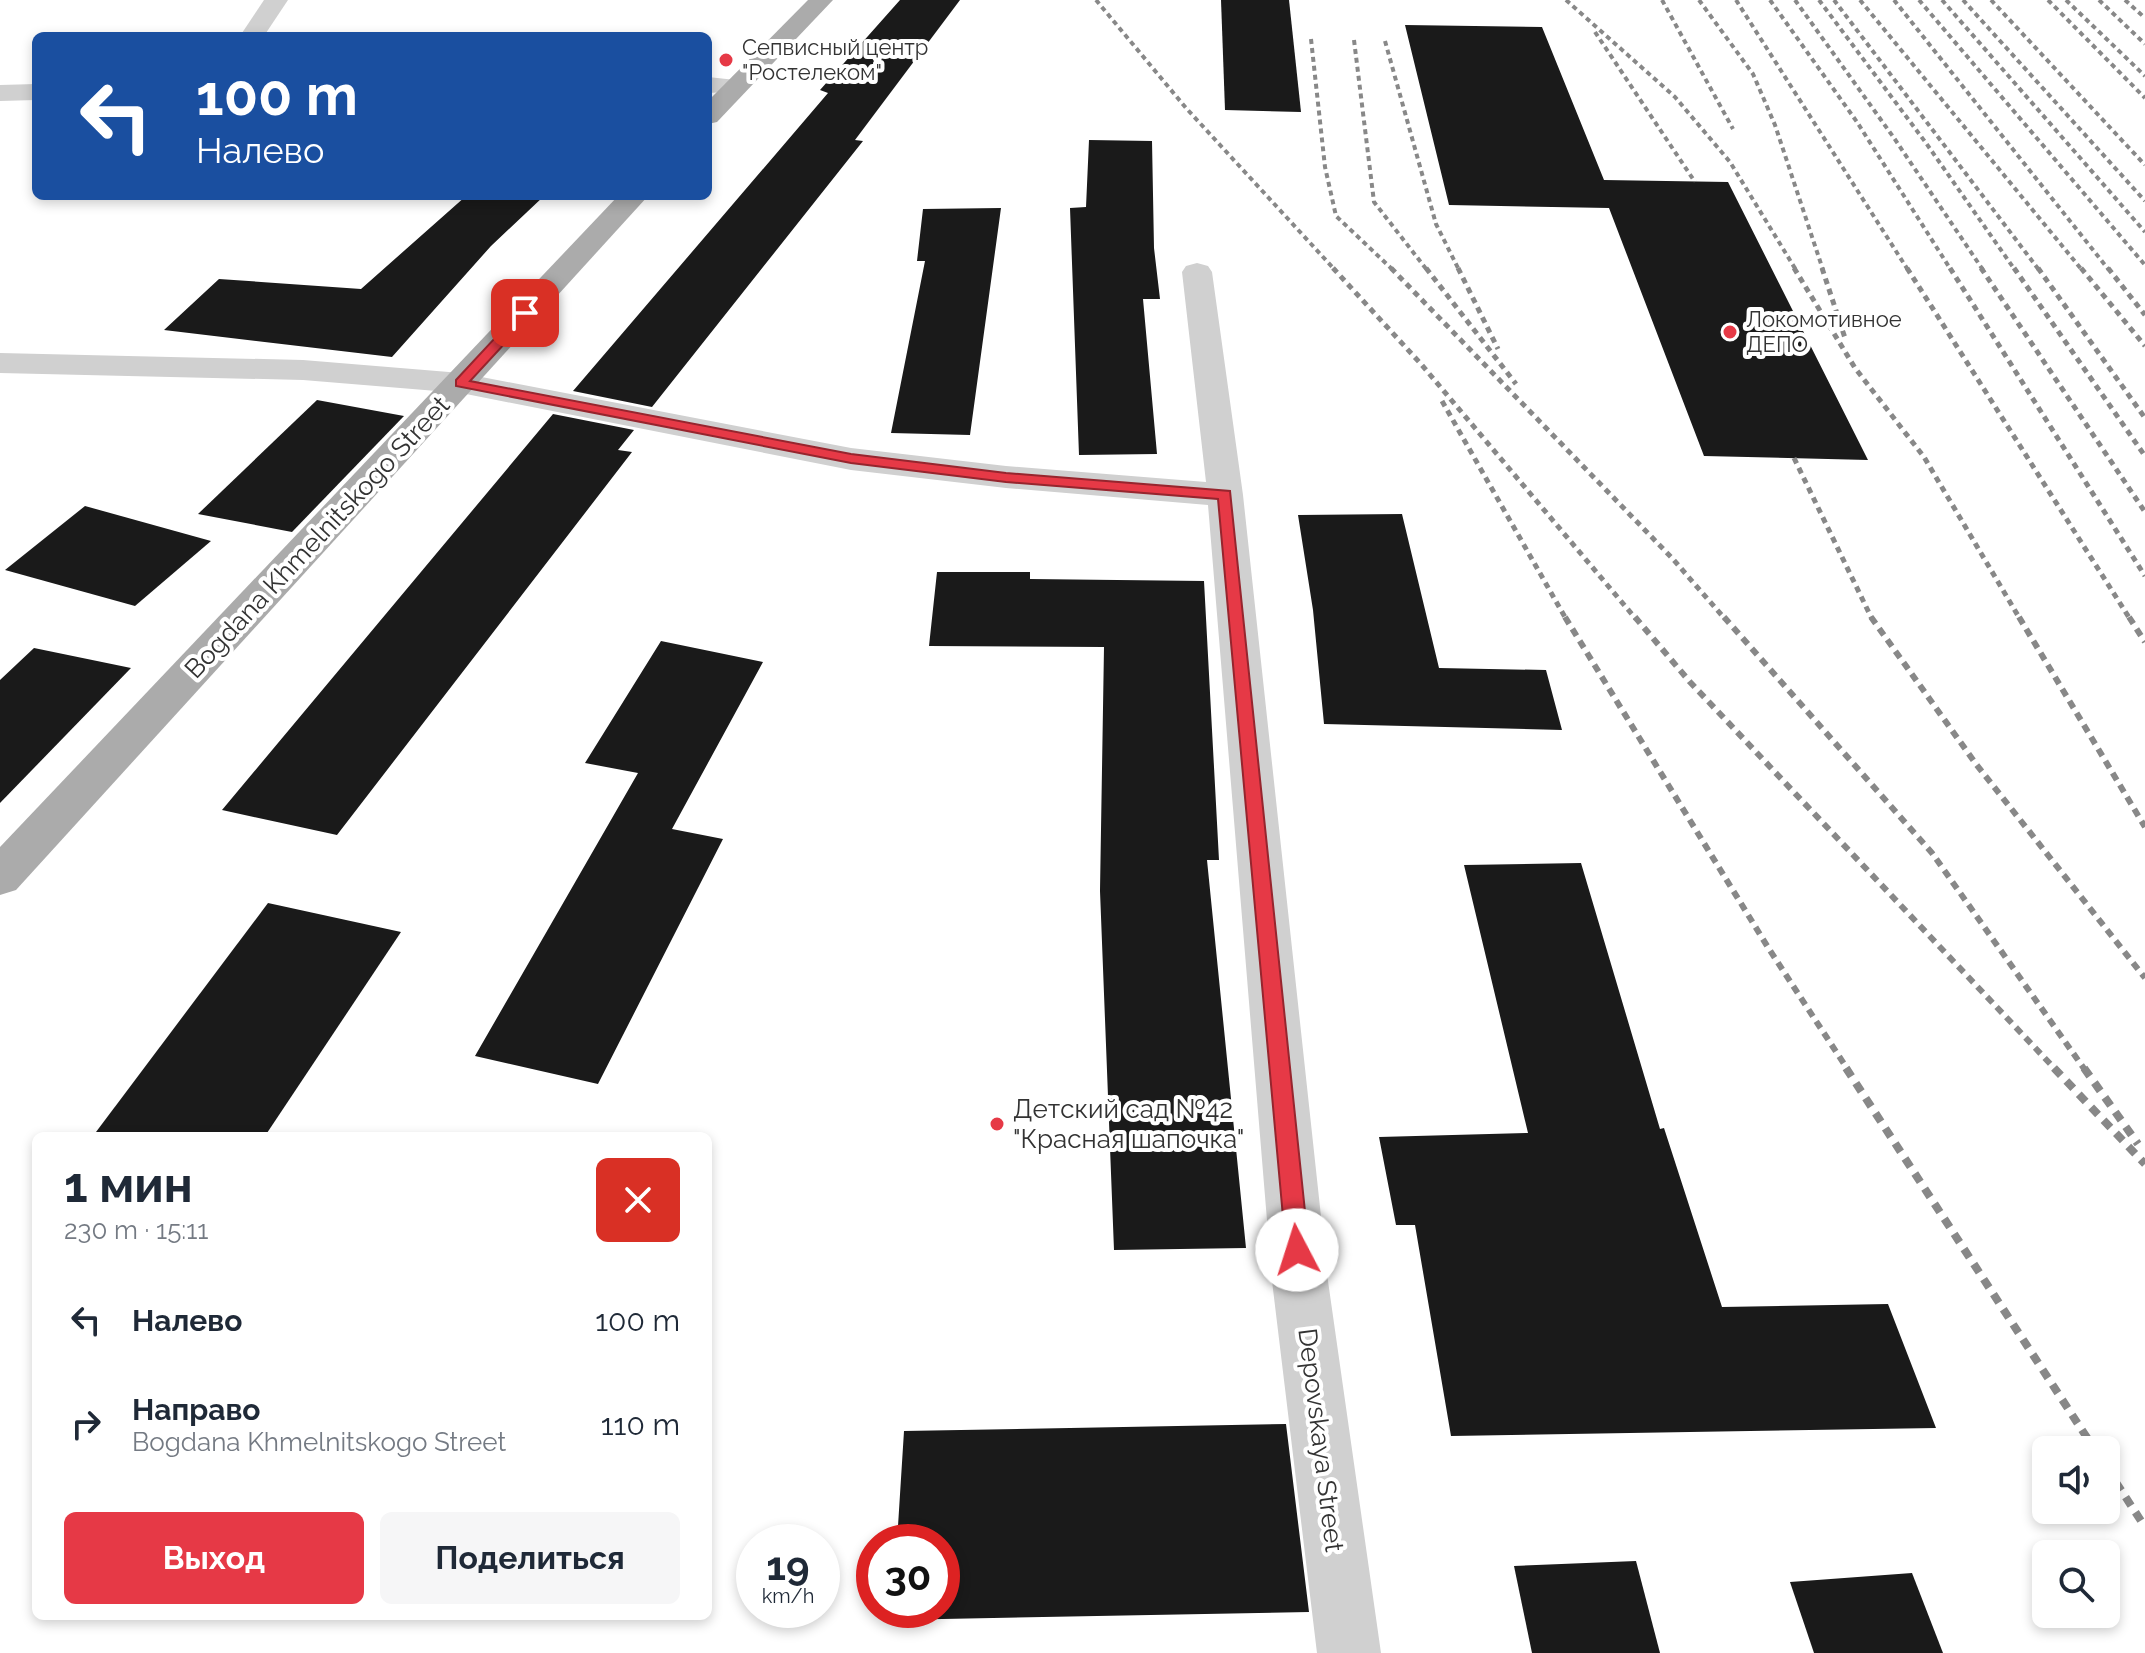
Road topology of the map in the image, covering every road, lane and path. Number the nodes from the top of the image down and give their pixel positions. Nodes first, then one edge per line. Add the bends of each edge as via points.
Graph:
1 (276, 0) edge
2 (821, 0) edge
3 (255, 32) edge
4 (712, 85) edge
5 (736, 86) junction
6 (32, 92) edge
7 (0, 93) edge
8 (712, 112) edge
9 (630, 200) edge
10 (1197, 272) dead end
11 (0, 363) edge
12 (461, 383) junction
13 (1225, 495) junction
14 (0, 877) edge
15 (1349, 1653) edge

1 - 3 street
2 - 5 main road
4 - 5 street
5 - 8 main road
6 - 7 street
9 - 12 main road, Bogdana Khmelnitskogo Street
10 - 13 street, Depovskaya Street
11 - 12 street via 303,370
12 - 13 street via 851,459
12 - 14 main road, Bogdana Khmelnitskogo Street
13 - 15 street, Depovskaya Street via 1300,1281

